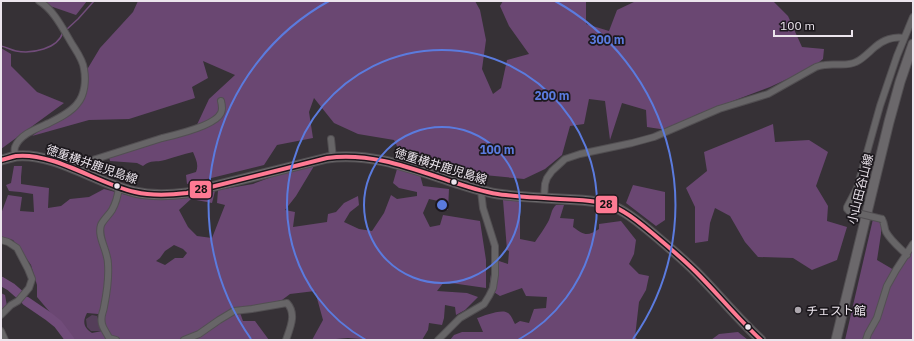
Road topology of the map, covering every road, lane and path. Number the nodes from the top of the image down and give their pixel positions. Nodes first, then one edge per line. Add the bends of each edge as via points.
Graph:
1 (39, 1) edge
2 (913, 17) edge
3 (904, 38) junction
4 (913, 44) edge
5 (221, 101) dead end
6 (331, 139) dead end
7 (15, 156) junction
8 (333, 158) junction
9 (1, 160) edge
10 (78, 171) junction
11 (119, 187) junction
12 (481, 191) junction
13 (544, 198) junction
14 (1, 240) edge
15 (913, 244) edge
16 (907, 255) junction
17 (1, 314) edge
18 (1, 331) edge
19 (6, 340) edge
20 (116, 340) edge
21 (184, 340) edge
22 (286, 340) edge
23 (438, 340) edge
24 (761, 340) edge
25 (836, 340) edge
26 (866, 340) edge

1 - 7 street via 45,5 77,52 83,64 85,84 77,105 19,140 15,147
2 - 3 street
3 - 13 street via 883,41 856,62 816,67 768,94 719,109 654,137 565,159 547,178
3 - 16 street, bridge via 874,124 857,188 847,209 882,219 887,234
4 - 25 main road, 小山田谷山線 via 889,122
5 - 10 street via 218,118 208,124 80,164
6 - 8 street
7 - 9 main road, 徳重横井鹿児島線
7 - 10 main road, 徳重横井鹿児島線 via 42,158
8 - 11 main road, 徳重横井鹿児島線 via 174,194 156,195
8 - 12 main road, 徳重横井鹿児島線 via 373,159
10 - 11 main road, 徳重横井鹿児島線
11 - 20 street via 112,210 101,225 100,237 108,262 109,279 101,315 102,324 109,338
12 - 13 main road, 徳重横井鹿児島線
12 - 23 street via 483,208 495,246 495,275 492,288 484,304 460,318
13 - 24 main road, 徳重横井鹿児島線 via 599,202 624,211 696,272
14 - 17 street via 17,248 32,279 22,297
15 - 16 street
16 - 26 street via 887,286 877,318
18 - 19 street
21 - 22 street via 199,334 234,311 287,303 293,314

